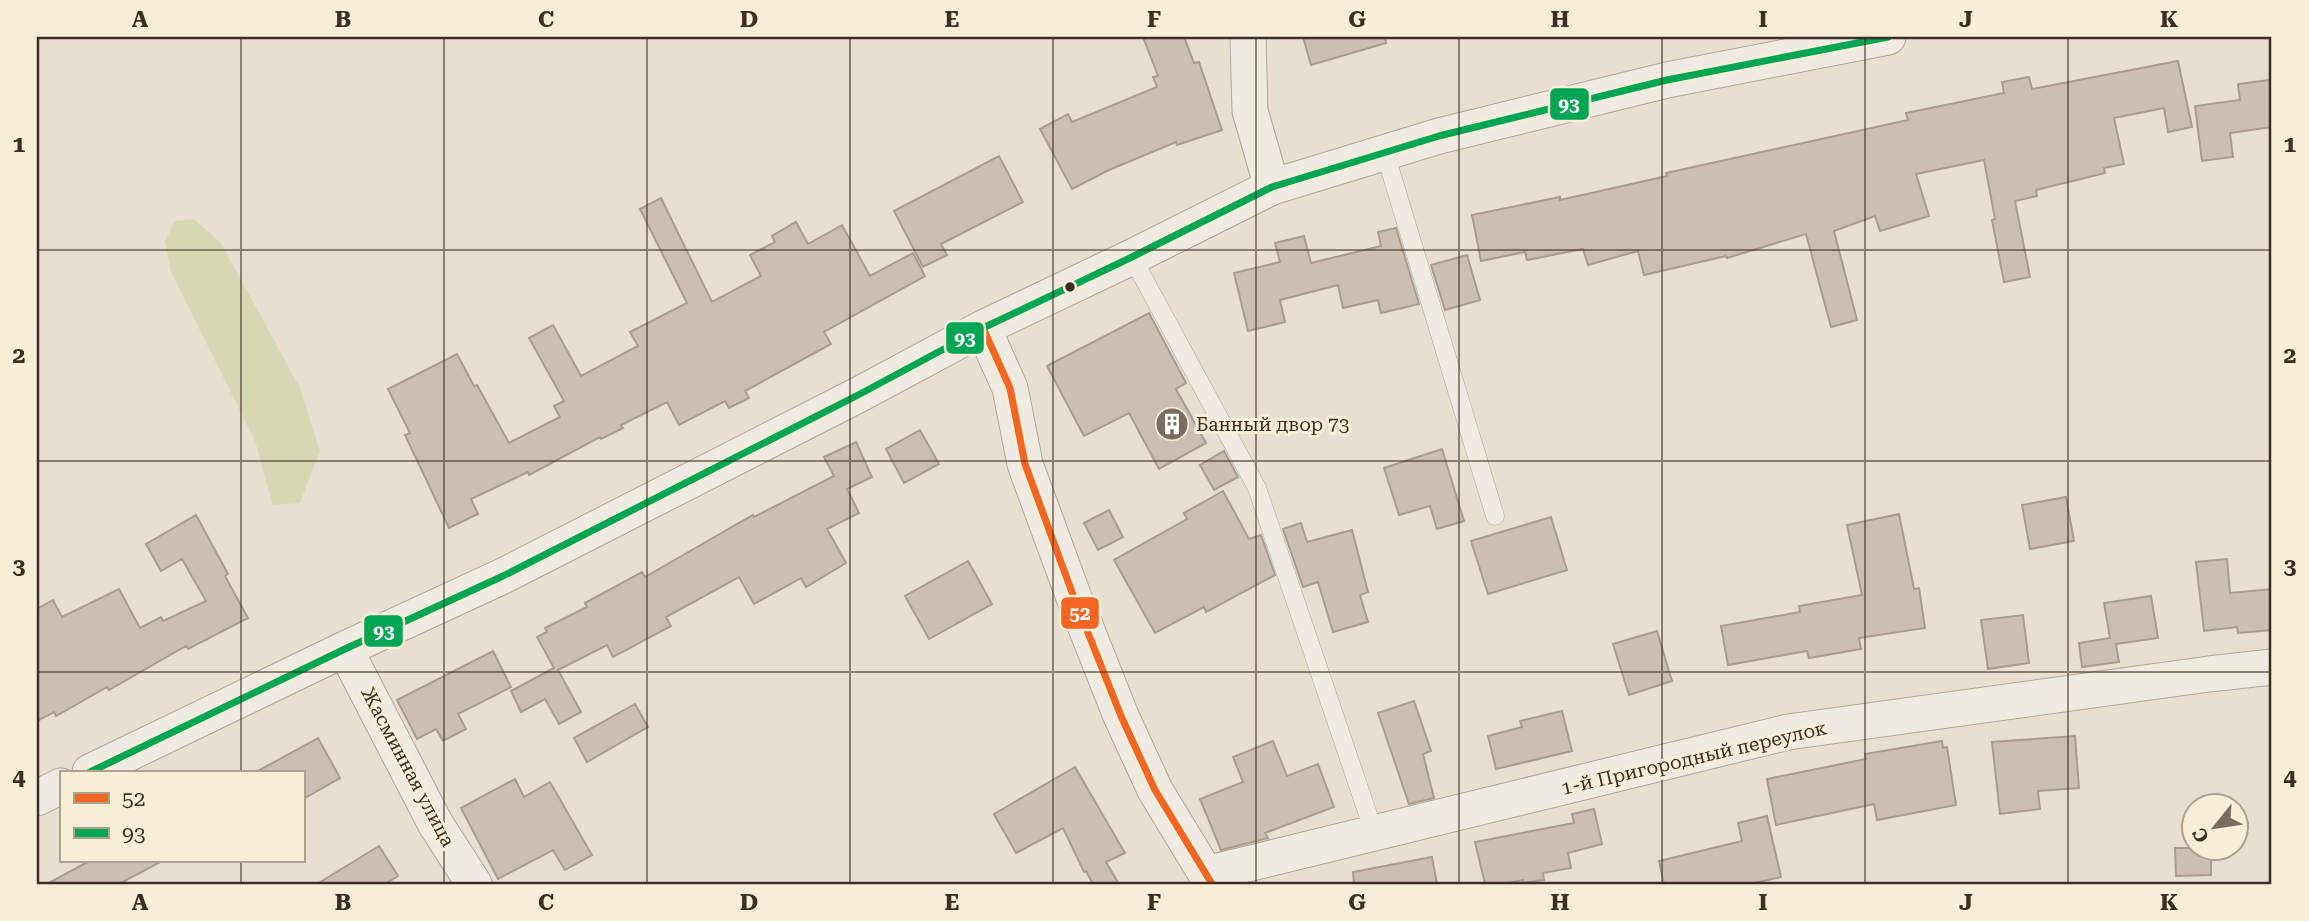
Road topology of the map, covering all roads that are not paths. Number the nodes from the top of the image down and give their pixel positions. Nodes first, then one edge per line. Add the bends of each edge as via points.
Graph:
1 (1248, 37) edge
2 (1888, 37) edge
3 (1385, 153) junction
4 (1272, 187) junction
5 (1132, 257) junction
6 (983, 328) junction
7 (1495, 516) dead end
8 (345, 649) junction
9 (2272, 667) edge
10 (92, 771) edge
11 (60, 786) edge
12 (37, 798) edge
13 (1375, 835) junction
14 (1271, 859) junction
15 (1209, 879) edge
16 (474, 884) edge
17 (1247, 884) edge

1 - 4 street via 1250,111
2 - 3 street via 1667,80
3 - 4 street
3 - 7 lane
4 - 5 street
5 - 6 street
5 - 13 lane via 1257,488
6 - 8 street via 503,576
6 - 15 street via 1010,388 1025,464 1121,716 1156,790
8 - 10 street
8 - 16 street, Жасминная улица via 436,823
9 - 13 street, 1-й Пригородный переулок via 1788,732
11 - 12 street
13 - 14 street, 1-й Пригородный переулок
14 - 15 street, 1-й Пригородный переулок
14 - 17 lane

